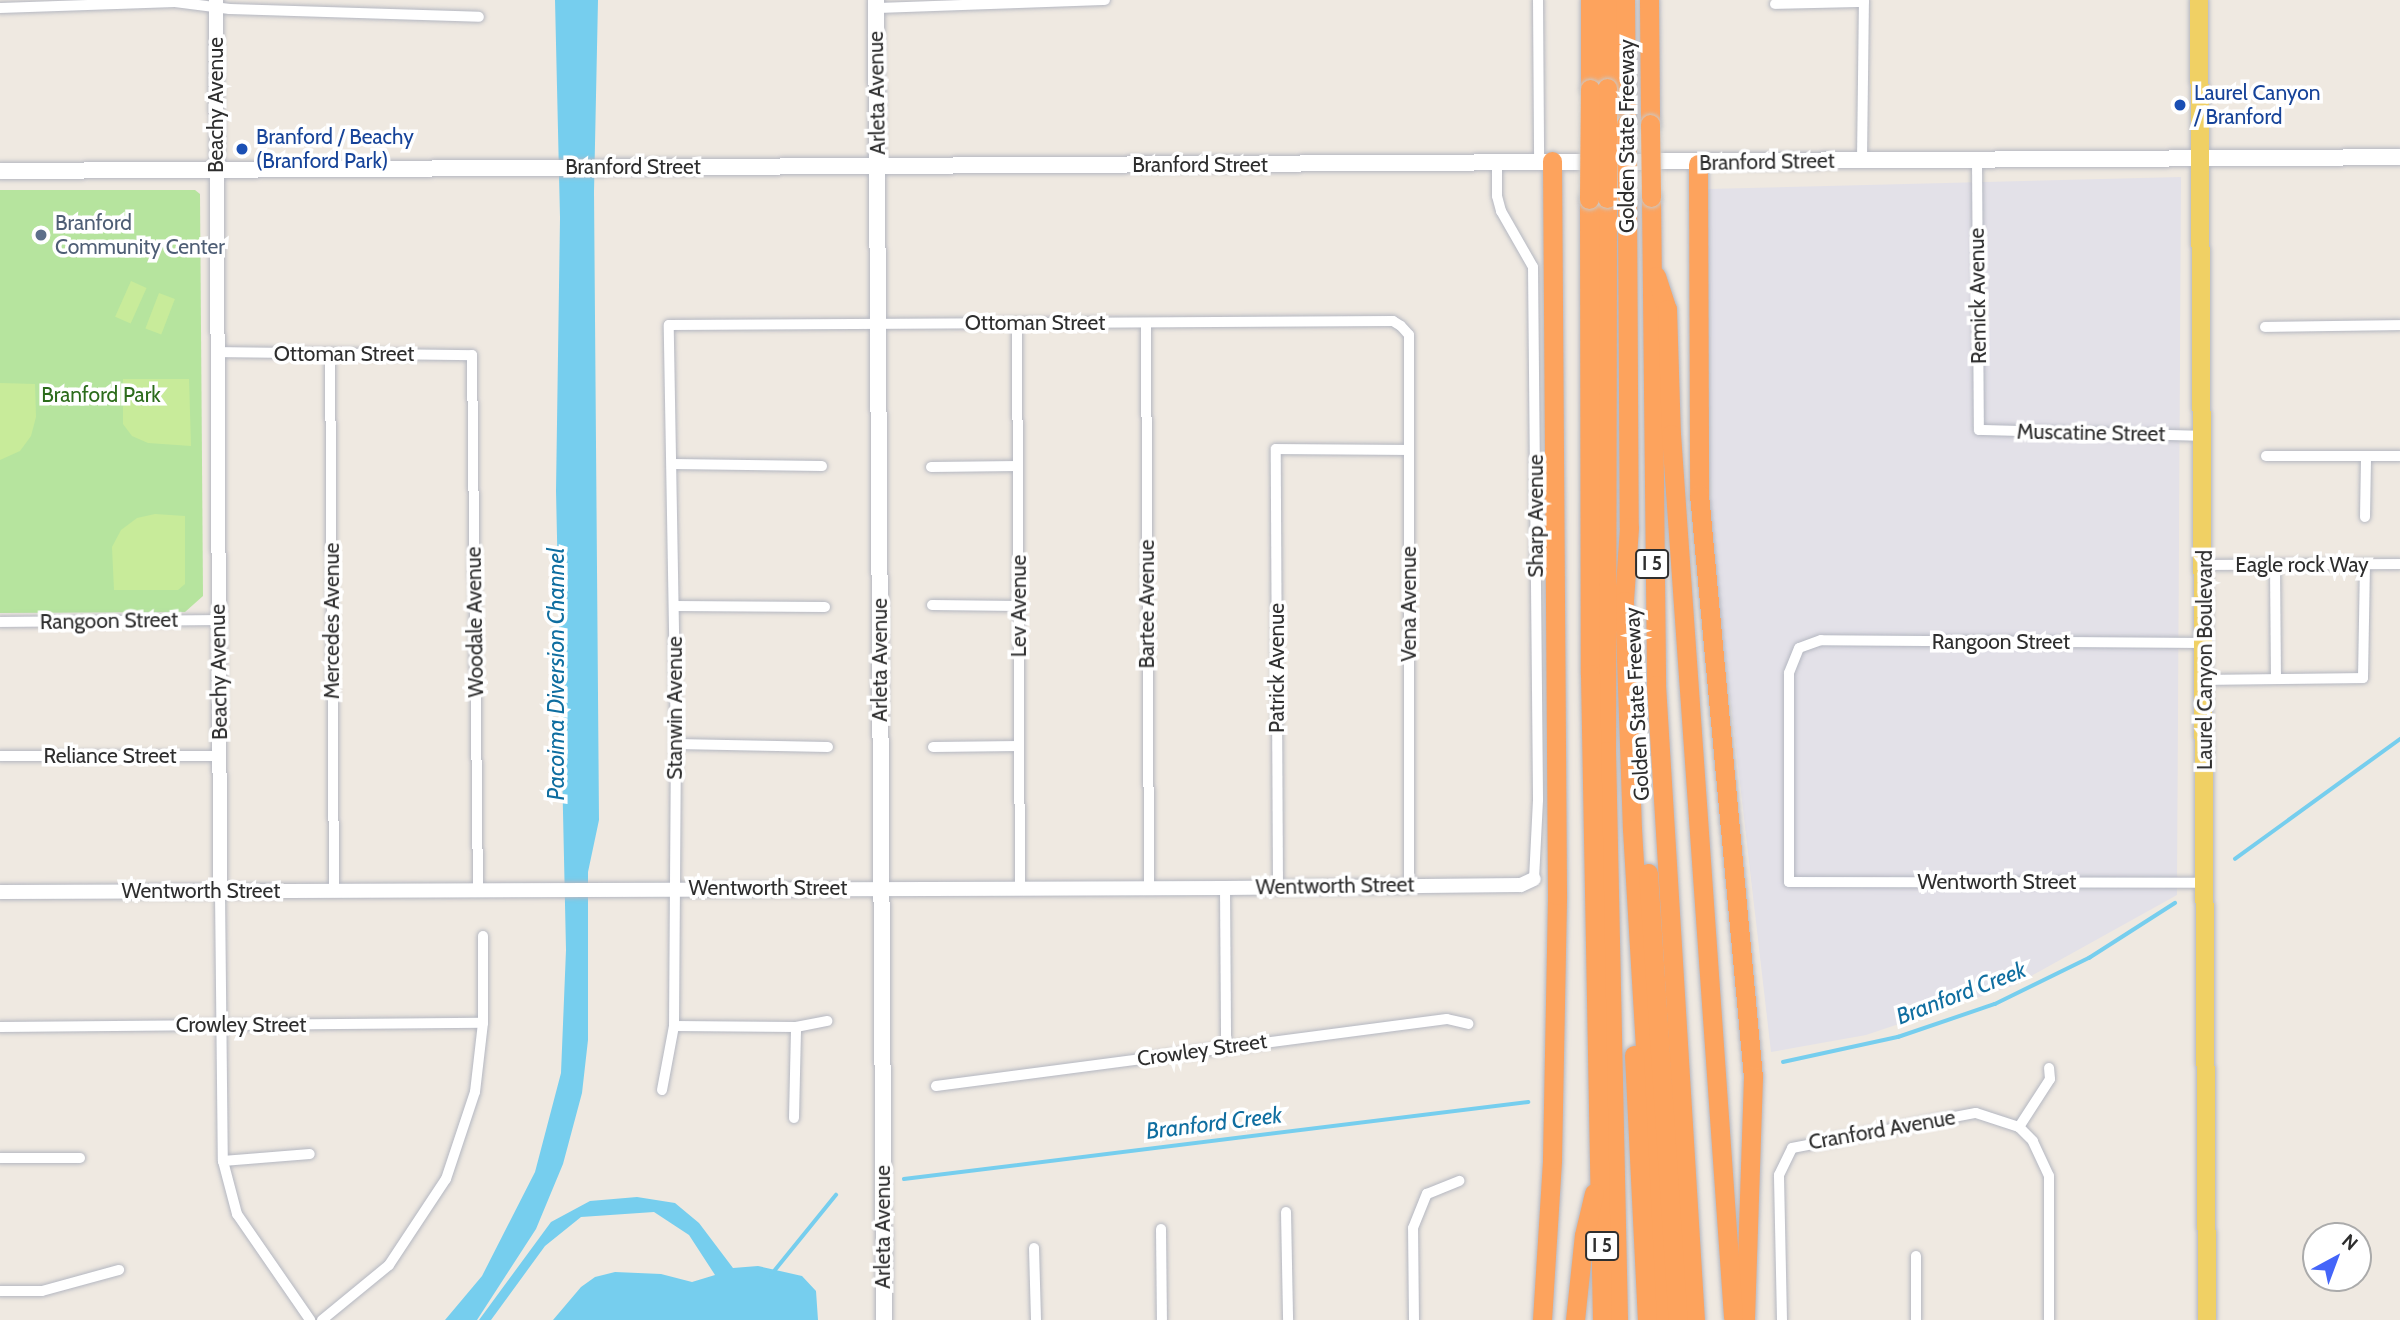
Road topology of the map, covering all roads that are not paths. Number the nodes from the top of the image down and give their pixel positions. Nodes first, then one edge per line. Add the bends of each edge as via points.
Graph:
1 (1104, 0) edge
2 (1538, 0) edge
3 (1590, 0) edge
4 (1607, 0) edge
5 (1625, 0) edge
6 (1649, 0) edge
7 (2199, 0) edge
8 (60, 1) edge
9 (1864, 1) edge
10 (216, 3) edge
11 (1038, 3) edge
12 (876, 4) edge
13 (1775, 4) dead end
14 (0, 8) edge
15 (479, 17) dead end
16 (1599, 89) junction
17 (2201, 157) junction
18 (2400, 158) edge
19 (1862, 160) junction
20 (1545, 161) junction
21 (1977, 161) junction
22 (1497, 162) junction
23 (1698, 163) junction
24 (877, 167) junction
25 (216, 169) junction
26 (0, 172) edge
27 (1608, 198) junction
28 (1651, 259) junction
29 (1017, 323) junction
30 (1146, 323) junction
31 (878, 324) junction
32 (669, 325) joint
33 (2400, 325) edge
34 (1401, 326) joint
35 (2265, 327) dead end
36 (216, 352) junction
37 (330, 353) junction
38 (472, 355) joint
39 (1979, 430) joint
40 (2203, 436) junction
41 (1409, 450) junction
42 (2266, 456) dead end
43 (2400, 456) edge
44 (2366, 457) junction
45 (673, 464) junction
46 (822, 466) dead end
47 (1018, 466) junction
48 (931, 467) dead end
49 (2365, 517) dead end
50 (2365, 564) junction
51 (2400, 564) edge
52 (2205, 565) junction
53 (2275, 566) junction
54 (1628, 575) junction
55 (674, 606) junction
56 (932, 606) dead end
57 (1019, 606) junction
58 (825, 607) dead end
59 (219, 620) junction
60 (0, 622) edge
61 (2204, 643) junction
62 (2276, 679) junction
63 (2204, 680) junction
64 (1608, 706) junction
65 (676, 744) junction
66 (1020, 746) junction
67 (828, 747) dead end
68 (933, 747) dead end
69 (0, 756) edge
70 (220, 756) junction
71 (1534, 879) joint
72 (1789, 882) joint
73 (2205, 883) junction
74 (1409, 885) junction
75 (1149, 886) junction
76 (1278, 886) junction
77 (674, 888) junction
78 (882, 888) junction
79 (1020, 888) junction
80 (1225, 888) junction
81 (478, 889) junction
82 (334, 890) junction
83 (0, 892) edge
84 (220, 892) junction
85 (483, 936) dead end
86 (828, 1021) dead end
87 (483, 1023) junction
88 (1468, 1024) dead end
89 (222, 1025) junction
90 (674, 1026) junction
91 (0, 1027) edge
92 (796, 1027) junction
93 (1226, 1046) junction
94 (2049, 1068) dead end
95 (936, 1086) dead end
96 (662, 1090) dead end
97 (794, 1118) dead end
98 (2019, 1127) junction
99 (310, 1154) dead end
100 (0, 1158) edge
101 (80, 1158) dead end
102 (223, 1161) junction
103 (1600, 1173) junction
104 (1459, 1181) dead end
105 (1286, 1212) dead end
106 (1161, 1229) dead end
107 (1034, 1248) dead end
108 (1916, 1256) dead end
109 (119, 1270) dead end
110 (0, 1291) edge
111 (1737, 1315) edge
112 (310, 1320) edge
113 (322, 1320) edge
114 (884, 1320) edge
115 (1036, 1320) edge
116 (1162, 1320) edge
117 (1288, 1320) edge
118 (1414, 1320) edge
119 (1542, 1320) edge
120 (1575, 1320) edge
121 (1602, 1320) edge
122 (1618, 1320) edge
123 (1647, 1320) edge
124 (1661, 1320) edge
125 (1678, 1320) edge
126 (1695, 1320) edge
127 (1782, 1320) edge
128 (1916, 1320) edge
129 (2049, 1320) edge
130 (2207, 1320) edge

1 - 11 street
2 - 20 street
3 - 16 highway, Golden State Freeway / I 5
4 - 16 highway
5 - 27 highway, bridge via 1626,124
6 - 28 highway, Golden State Freeway / I 5, bridge
7 - 17 main road, Laurel Canyon Boulevard
8 - 10 street
8 - 14 street
9 - 13 street
9 - 19 street
10 - 15 street
10 - 25 street, Beachy Avenue
11 - 12 street
12 - 24 main road, Arleta Avenue
16 - 27 highway, Golden State Freeway / I 5, bridge
17 - 18 main road, Branford Street
17 - 21 main road, Branford Street
17 - 40 main road, Laurel Canyon Boulevard
19 - 21 main road, Branford Street
19 - 23 main road, Branford Street
20 - 22 main road, Branford Street
20 - 23 main road, Branford Street
20 - 119 highway via 1557,895 1552,1159
21 - 39 street, Remick Avenue
22 - 24 main road, Branford Street
22 - 71 street, Sharp Avenue via 1501,211 1533,267 1538,787
23 - 111 highway via 1699,494 1753,1077
24 - 25 main road, Branford Street
24 - 31 main road, Arleta Avenue
25 - 26 main road, Branford Street
25 - 36 street, Beachy Avenue
27 - 54 highway
27 - 64 highway
27 - 103 highway, Golden State Freeway / I 5 via 1590,674
28 - 111 highway via 1667,309 1672,447
28 - 126 highway, Golden State Freeway / I 5 via 1656,685
29 - 30 street, Ottoman Street
29 - 31 street, Ottoman Street
29 - 47 street, Lev Avenue
30 - 34 street, Ottoman Street via 1393,321
30 - 75 street, Bartee Avenue
31 - 32 street, Ottoman Street
31 - 78 main road, Arleta Avenue
32 - 45 street, Stanwin Avenue
33 - 35 street
34 - 41 street, Vena Avenue via 1409,335
36 - 37 street, Ottoman Street
36 - 59 street, Beachy Avenue
37 - 38 street, Ottoman Street
37 - 82 street, Mercedes Avenue
38 - 81 street, Woodale Avenue
39 - 40 street, Muscatine Street
40 - 52 main road, Laurel Canyon Boulevard
41 - 74 street, Vena Avenue
41 - 76 street, Patrick Avenue via 1276,449
42 - 44 street
43 - 44 street
44 - 49 street
45 - 46 street
45 - 55 street, Stanwin Avenue
47 - 48 street
47 - 57 street, Lev Avenue
50 - 51 street, Eagle rock Way
50 - 53 street, Eagle rock Way
50 - 62 street via 2363,678
52 - 53 street, Eagle rock Way
52 - 61 main road, Laurel Canyon Boulevard
53 - 62 street
54 - 124 highway via 1624,601 1632,829
54 - 125 highway
55 - 58 street
55 - 65 street, Stanwin Avenue
56 - 57 street
57 - 66 street, Lev Avenue
59 - 60 street, Rangoon Street
59 - 70 street, Beachy Avenue
61 - 63 main road, Laurel Canyon Boulevard
61 - 72 street, Rangoon Street via 1821,640 1799,648 1790,673
62 - 63 street
63 - 73 main road, Laurel Canyon Boulevard
64 - 122 highway
64 - 123 highway via 1620,831
65 - 67 street
65 - 77 street, Stanwin Avenue
66 - 68 street
66 - 79 street, Lev Avenue
69 - 70 street, Reliance Street
70 - 84 street, Beachy Avenue
71 - 74 street, Wentworth Street via 1521,885
72 - 73 street, Wentworth Street
73 - 130 main road, Laurel Canyon Boulevard
74 - 76 street, Wentworth Street
75 - 79 street, Wentworth Street
75 - 80 street, Wentworth Street
76 - 80 street, Wentworth Street
77 - 78 street, Wentworth Street
77 - 81 street, Wentworth Street
77 - 90 street, Stanwin Avenue
78 - 79 street, Wentworth Street
78 - 114 main road, Arleta Avenue
80 - 93 street
81 - 82 street, Wentworth Street
82 - 84 street, Wentworth Street
83 - 84 street, Wentworth Street
84 - 89 street, Beachy Avenue
85 - 87 street
86 - 92 street
87 - 89 street, Crowley Street
87 - 113 street via 475,1092 446,1179 388,1265
88 - 93 street, Crowley Street via 1447,1019
89 - 91 street, Crowley Street
89 - 102 street, Beachy Avenue
90 - 92 street
90 - 96 street, Stanwin Avenue
92 - 97 street
93 - 95 street, Crowley Street
94 - 98 street via 2050,1079
98 - 127 street, Cranford Avenue via 1976,1112 1792,1148 1779,1175
98 - 129 street via 2033,1141 2049,1176
99 - 102 street
100 - 101 street
102 - 112 street, Beachy Avenue via 237,1213
103 - 120 highway via 1584,1235
103 - 121 highway, Golden State Freeway / I 5
104 - 118 street via 1427,1194 1413,1228
105 - 117 street
106 - 116 street
107 - 115 street
108 - 128 street
109 - 110 street via 43,1291

